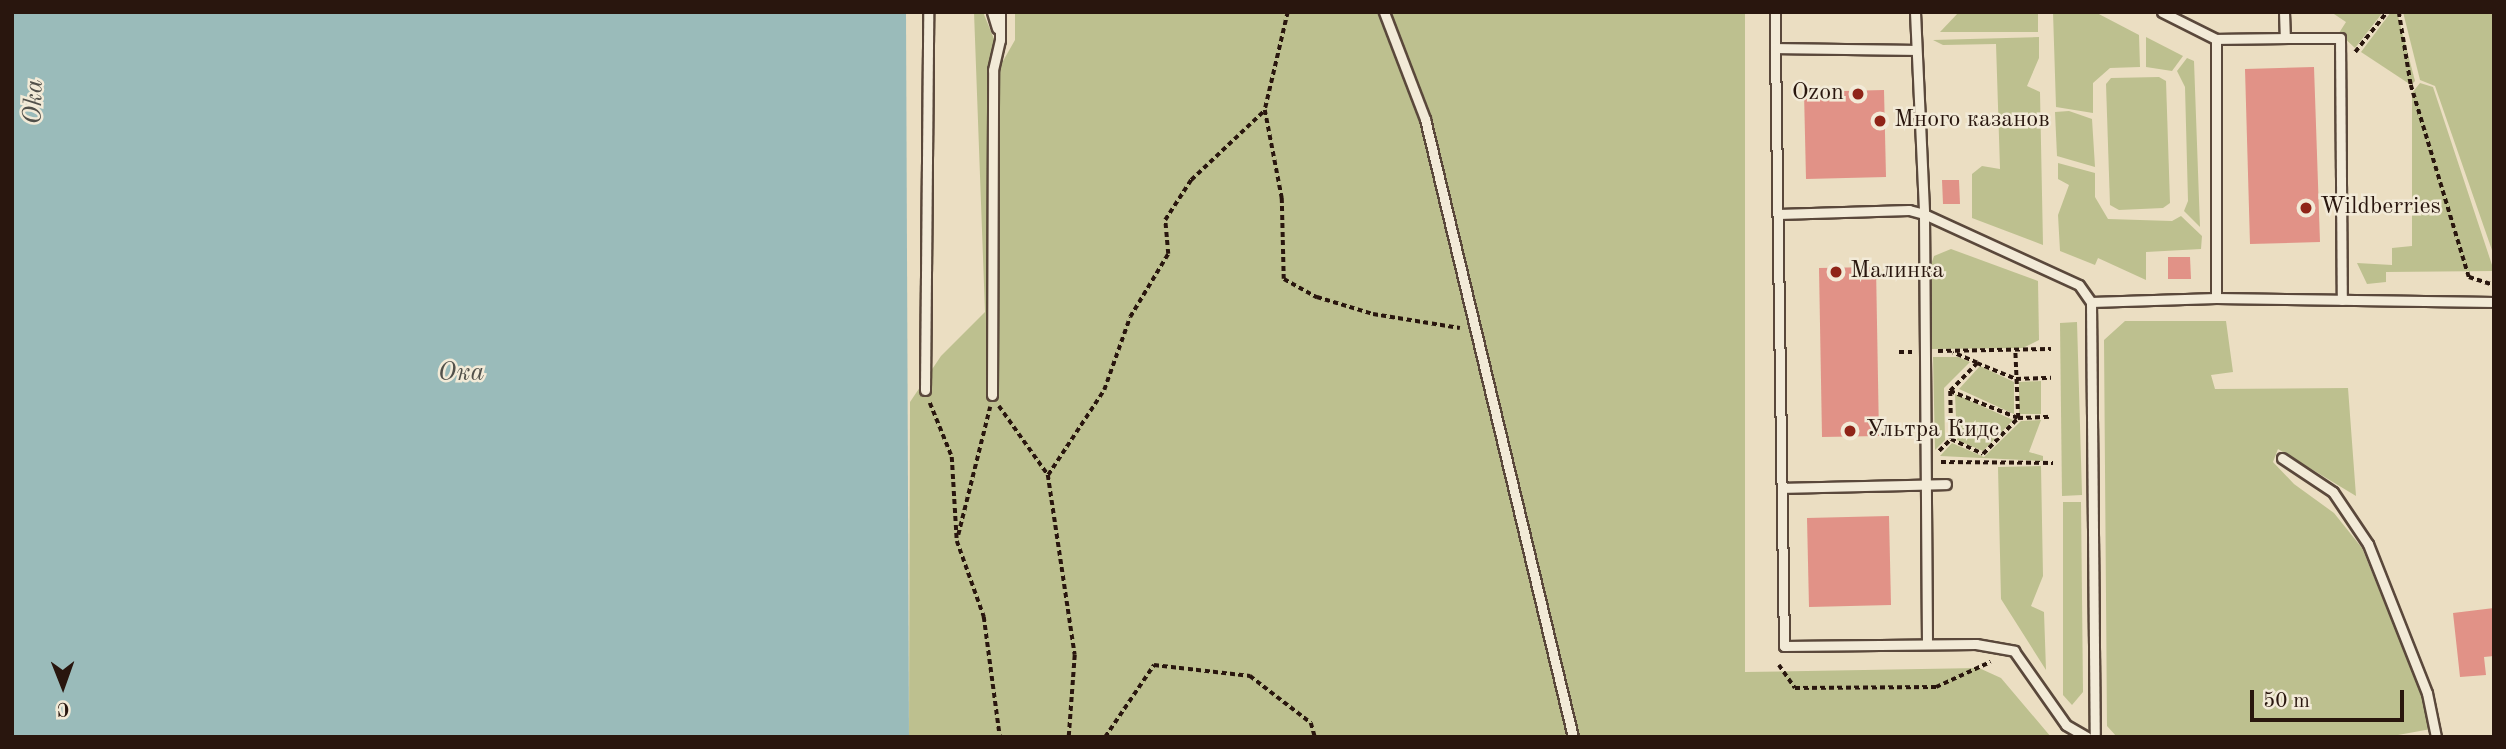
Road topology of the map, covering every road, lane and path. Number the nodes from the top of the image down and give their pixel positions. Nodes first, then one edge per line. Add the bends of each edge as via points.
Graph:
1 (928, 12) edge
2 (992, 12) edge
3 (1000, 12) edge
4 (1288, 12) edge
5 (1384, 12) edge
6 (1774, 12) edge
7 (1915, 12) edge
8 (2162, 12) edge
9 (2284, 12) edge
10 (2387, 12) edge
11 (2399, 12) edge
12 (2285, 38) junction
13 (2216, 39) junction
14 (1000, 40) junction
15 (1775, 47) junction
16 (1915, 50) junction
17 (2340, 70) junction
18 (1265, 110) junction
19 (1778, 214) junction
20 (1924, 214) junction
21 (2494, 285) edge
22 (2216, 298) junction
23 (2342, 300) junction
24 (2091, 302) junction
25 (2494, 302) edge
26 (1472, 330) junction
27 (2051, 349) dead end
28 (2015, 350) junction
29 (1950, 351) junction
30 (1899, 352) dead end
31 (1919, 352) dead end
32 (1929, 352) dead end
33 (1977, 363) junction
34 (2051, 378) dead end
35 (2016, 379) junction
36 (925, 390) joint
37 (1950, 391) junction
38 (992, 395) junction
39 (2052, 417) dead end
40 (2018, 418) junction
41 (1951, 439) junction
42 (1930, 449) dead end
43 (1935, 455) junction
44 (2282, 458) dead end
45 (2053, 463) dead end
46 (1048, 475) junction
47 (1926, 484) junction
48 (1946, 484) dead end
49 (1783, 488) junction
50 (957, 541) junction
51 (1927, 644) junction
52 (2014, 651) junction
53 (1779, 665) dead end
54 (1000, 737) edge
55 (1069, 737) edge
56 (1105, 737) edge
57 (1315, 737) edge
58 (1573, 737) edge
59 (2087, 737) edge
60 (2095, 737) edge
61 (2436, 737) edge

1 - 36 lane
2 - 14 lane
3 - 14 lane
4 - 18 path
5 - 26 lane via 1425,119
6 - 15 lane
7 - 16 lane
8 - 13 lane
9 - 12 lane
10 - 17 path
11 - 21 path via 2411,85 2469,277
12 - 13 lane
12 - 17 lane via 2340,38
13 - 22 lane
14 - 38 lane via 993,70
15 - 16 lane
15 - 19 lane
16 - 20 lane
17 - 23 lane
18 - 26 path via 1282,198 1284,278 1317,297 1373,314
18 - 46 path via 1191,180 1165,220 1168,254 1130,317 1104,390
19 - 20 lane via 1909,210
19 - 49 lane
20 - 24 lane via 2079,285
20 - 47 lane
22 - 23 lane
22 - 24 lane
23 - 25 lane
24 - 60 lane
26 - 58 lane via 1520,503
27 - 28 path
28 - 29 path
28 - 35 path
29 - 32 path
29 - 33 path
30 - 31 path
33 - 35 path
33 - 37 path
34 - 35 path
35 - 40 path
36 - 50 path via 952,457
37 - 40 path
37 - 41 path
38 - 46 path
38 - 50 path
39 - 40 path
40 - 41 path via 1983,454
41 - 43 path
42 - 43 path
43 - 45 path via 1943,464
44 - 61 lane via 2333,492 2368,544 2427,693
46 - 55 path via 1075,655
47 - 48 lane
47 - 49 lane
47 - 51 lane
49 - 51 lane via 1784,646
50 - 54 path via 984,617
51 - 52 lane via 1976,644
52 - 53 path via 1936,687 1795,688
52 - 59 lane via 2066,725
56 - 57 path via 1154,665 1250,676 1311,723

